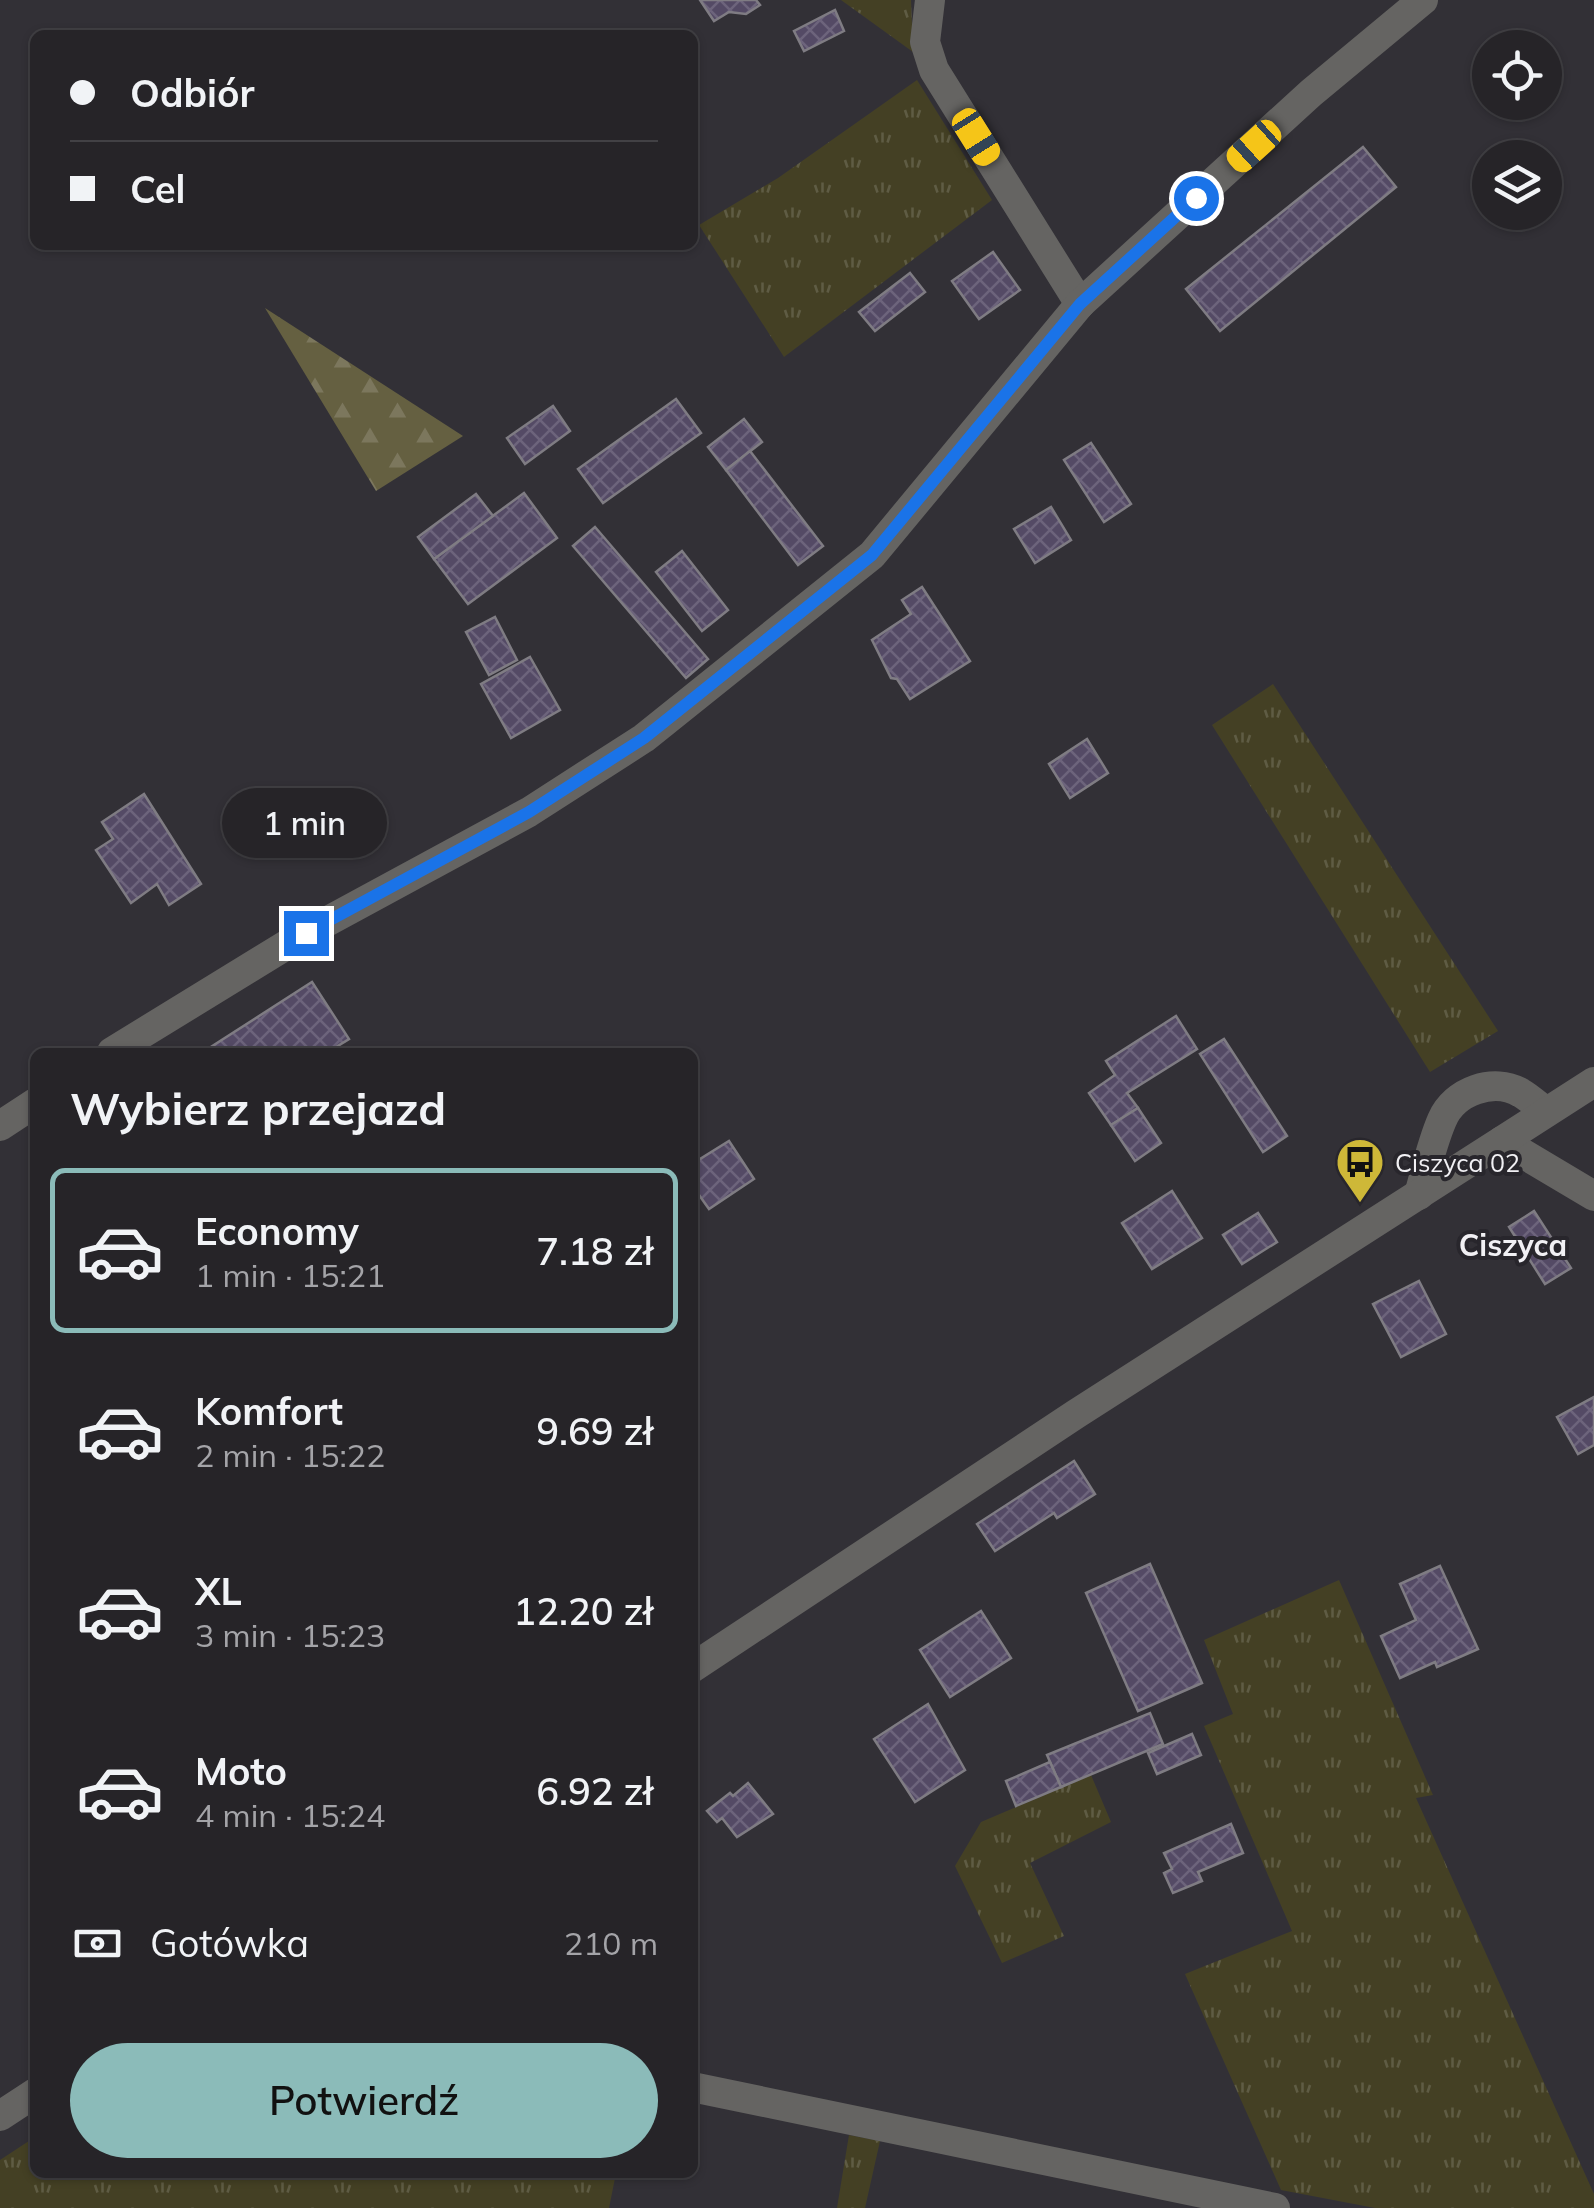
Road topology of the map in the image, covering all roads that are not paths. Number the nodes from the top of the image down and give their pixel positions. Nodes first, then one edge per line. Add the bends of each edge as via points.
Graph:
1 (930, 0) edge
2 (1423, 0) edge
3 (1080, 304) junction
4 (119, 1048) edge
5 (1594, 1082) edge
6 (30, 1106) edge
7 (1546, 1112) junction
8 (0, 1126) edge
9 (1502, 1141) junction
10 (1419, 1194) junction
11 (1594, 1196) edge
12 (698, 1664) edge
13 (698, 2089) edge
14 (30, 2096) edge
15 (0, 2116) edge
16 (1276, 2208) edge

1 - 3 street via 925,42 934,70
2 - 3 street via 1311,92
3 - 4 street via 872,555 644,738 529,812 306,933
5 - 7 street
6 - 8 street
7 - 9 street
7 - 10 street via 1502,1086 1455,1100 1443,1117
9 - 10 street
9 - 11 street
10 - 12 street
13 - 16 street
14 - 15 street

